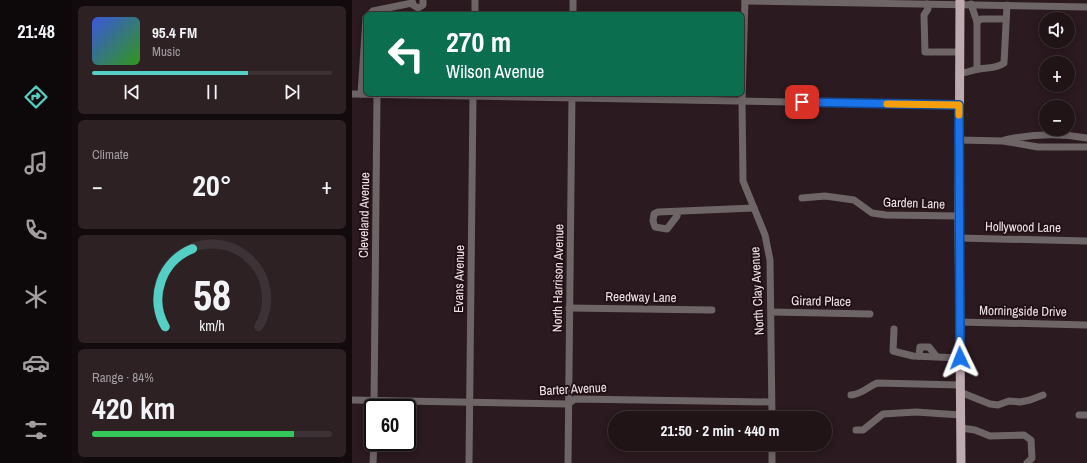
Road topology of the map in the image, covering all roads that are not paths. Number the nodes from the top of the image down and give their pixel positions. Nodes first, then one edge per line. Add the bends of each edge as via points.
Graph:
1 (424, 0) edge
2 (475, 0) edge
3 (573, 0) edge
4 (412, 1) edge
5 (745, 1) edge
6 (960, 2) edge
7 (931, 3) edge
8 (1028, 3) edge
9 (971, 4) junction
10 (1007, 5) junction
11 (1087, 7) edge
12 (372, 12) edge
13 (475, 12) edge
14 (573, 12) edge
15 (1006, 19) junction
16 (977, 22) junction
17 (364, 48) edge
18 (960, 52) junction
19 (976, 69) junction
20 (960, 73) junction
21 (352, 94) edge
22 (361, 94) junction
23 (364, 94) edge
24 (744, 95) edge
25 (377, 96) edge
26 (474, 96) edge
27 (572, 96) edge
28 (600, 96) edge
29 (744, 96) edge
30 (742, 101) junction
31 (959, 105) junction
32 (1087, 138) edge
33 (959, 140) junction
34 (1003, 141) junction
35 (1087, 147) edge
36 (802, 198) dead end
37 (754, 208) junction
38 (678, 212) dead end
39 (958, 216) junction
40 (959, 238) junction
41 (1087, 241) edge
42 (569, 308) junction
43 (712, 310) dead end
44 (772, 312) junction
45 (870, 314) dead end
46 (959, 322) junction
47 (1087, 325) edge
48 (894, 329) dead end
49 (960, 358) junction
50 (960, 389) junction
51 (851, 395) dead end
52 (1043, 395) dead end
53 (374, 399) edge
54 (352, 400) edge
55 (364, 402) edge
56 (470, 402) junction
57 (772, 402) junction
58 (416, 403) edge
59 (568, 404) junction
60 (772, 411) edge
61 (960, 415) junction
62 (1079, 415) dead end
63 (1087, 415) edge
64 (960, 428) junction
65 (856, 430) dead end
66 (374, 451) edge
67 (772, 451) edge
68 (373, 463) edge
69 (469, 463) edge
70 (568, 463) edge
71 (772, 463) edge
72 (961, 463) edge
73 (1027, 463) edge

1 - 4 street via 420,7 414,6
2 - 13 street
3 - 14 street
4 - 12 street
5 - 7 street
5 - 24 street, North Clay Avenue
6 - 7 street
6 - 9 street
6 - 18 main road
7 - 18 street via 924,15 925,52
8 - 10 street
8 - 11 street
9 - 10 street
9 - 16 street
10 - 15 street
15 - 16 street via 981,19
15 - 19 street via 1004,63 999,67
16 - 19 street
17 - 22 street
18 - 20 main road
19 - 20 street via 969,73
20 - 31 main road
21 - 22 street
22 - 23 street
25 - 53 street, Cleveland Avenue
26 - 56 street, Evans Avenue
27 - 42 street, North Harrison Avenue
28 - 30 street
29 - 30 street, North Clay Avenue
30 - 31 street
30 - 37 street, North Clay Avenue via 743,180
31 - 33 main road
32 - 34 street via 1057,135
33 - 34 street
33 - 39 main road
34 - 35 street via 1038,147
36 - 39 street, Garden Lane via 825,196 854,200 872,213 886,216
37 - 38 street
37 - 44 street, North Clay Avenue via 768,247
39 - 40 main road
40 - 41 street, Hollywood Lane
40 - 46 main road
42 - 43 street, Reedway Lane
42 - 59 street, North Harrison Avenue
44 - 45 street, Girard Place
44 - 57 street, North Clay Avenue
46 - 47 street, Morningside Drive
46 - 49 main road
48 - 49 street via 893,351 920,356
49 - 50 main road
50 - 51 street via 878,383 861,394
50 - 52 street via 990,404 998,405 1009,401 1030,400
50 - 61 main road
54 - 55 street, Barter Avenue
56 - 58 street, Barter Avenue
56 - 59 street, Barter Avenue
56 - 69 street, Evans Avenue
57 - 59 street, Barter Avenue via 575,399
57 - 60 street, North Clay Avenue
59 - 70 street, North Harrison Avenue
61 - 64 main road
61 - 65 street via 916,412 883,414 862,430
62 - 63 street
64 - 72 main road
64 - 73 street via 976,430 990,436 1024,435 1031,440 1032,446 1032,458
66 - 68 street
67 - 71 street

